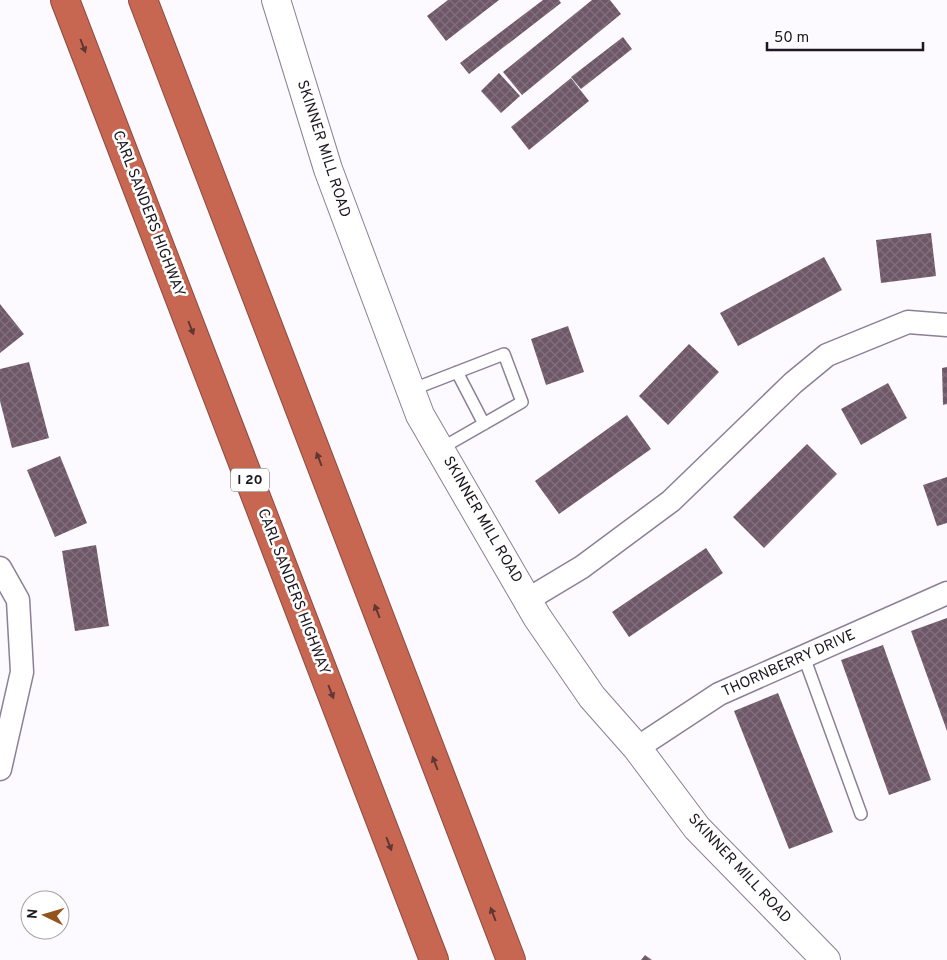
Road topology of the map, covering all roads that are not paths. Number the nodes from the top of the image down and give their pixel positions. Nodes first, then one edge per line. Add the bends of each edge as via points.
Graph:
1 (65, 0) edge
2 (142, 0) edge
3 (282, 1) edge
4 (947, 325) edge
5 (457, 372) junction
6 (411, 390) junction
7 (484, 424) junction
8 (440, 449) junction
9 (0, 568) edge
10 (947, 592) edge
11 (527, 600) junction
12 (804, 657) junction
13 (637, 748) junction
14 (0, 769) edge
15 (861, 814) dead end
16 (434, 960) edge
17 (511, 960) edge
18 (826, 960) edge

1 -> 16 highway, CARL SANDERS HIGHWAY / I 20
17 -> 2 highway
3 - 6 street, SKINNER MILL ROAD via 328,169
4 - 11 street via 908,322 827,354 671,501 582,567
5 - 6 lane
5 - 7 lane
5 - 7 lane via 504,354 522,402
6 - 8 street, SKINNER MILL ROAD via 420,415
7 - 8 lane
8 - 11 street, SKINNER MILL ROAD
9 - 14 street via 18,600 22,672
10 - 12 street, THORNBERRY DRIVE
11 - 13 street, SKINNER MILL ROAD via 592,697
12 - 13 street, THORNBERRY DRIVE via 719,694
12 - 15 lane
13 - 18 street, SKINNER MILL ROAD via 697,828

